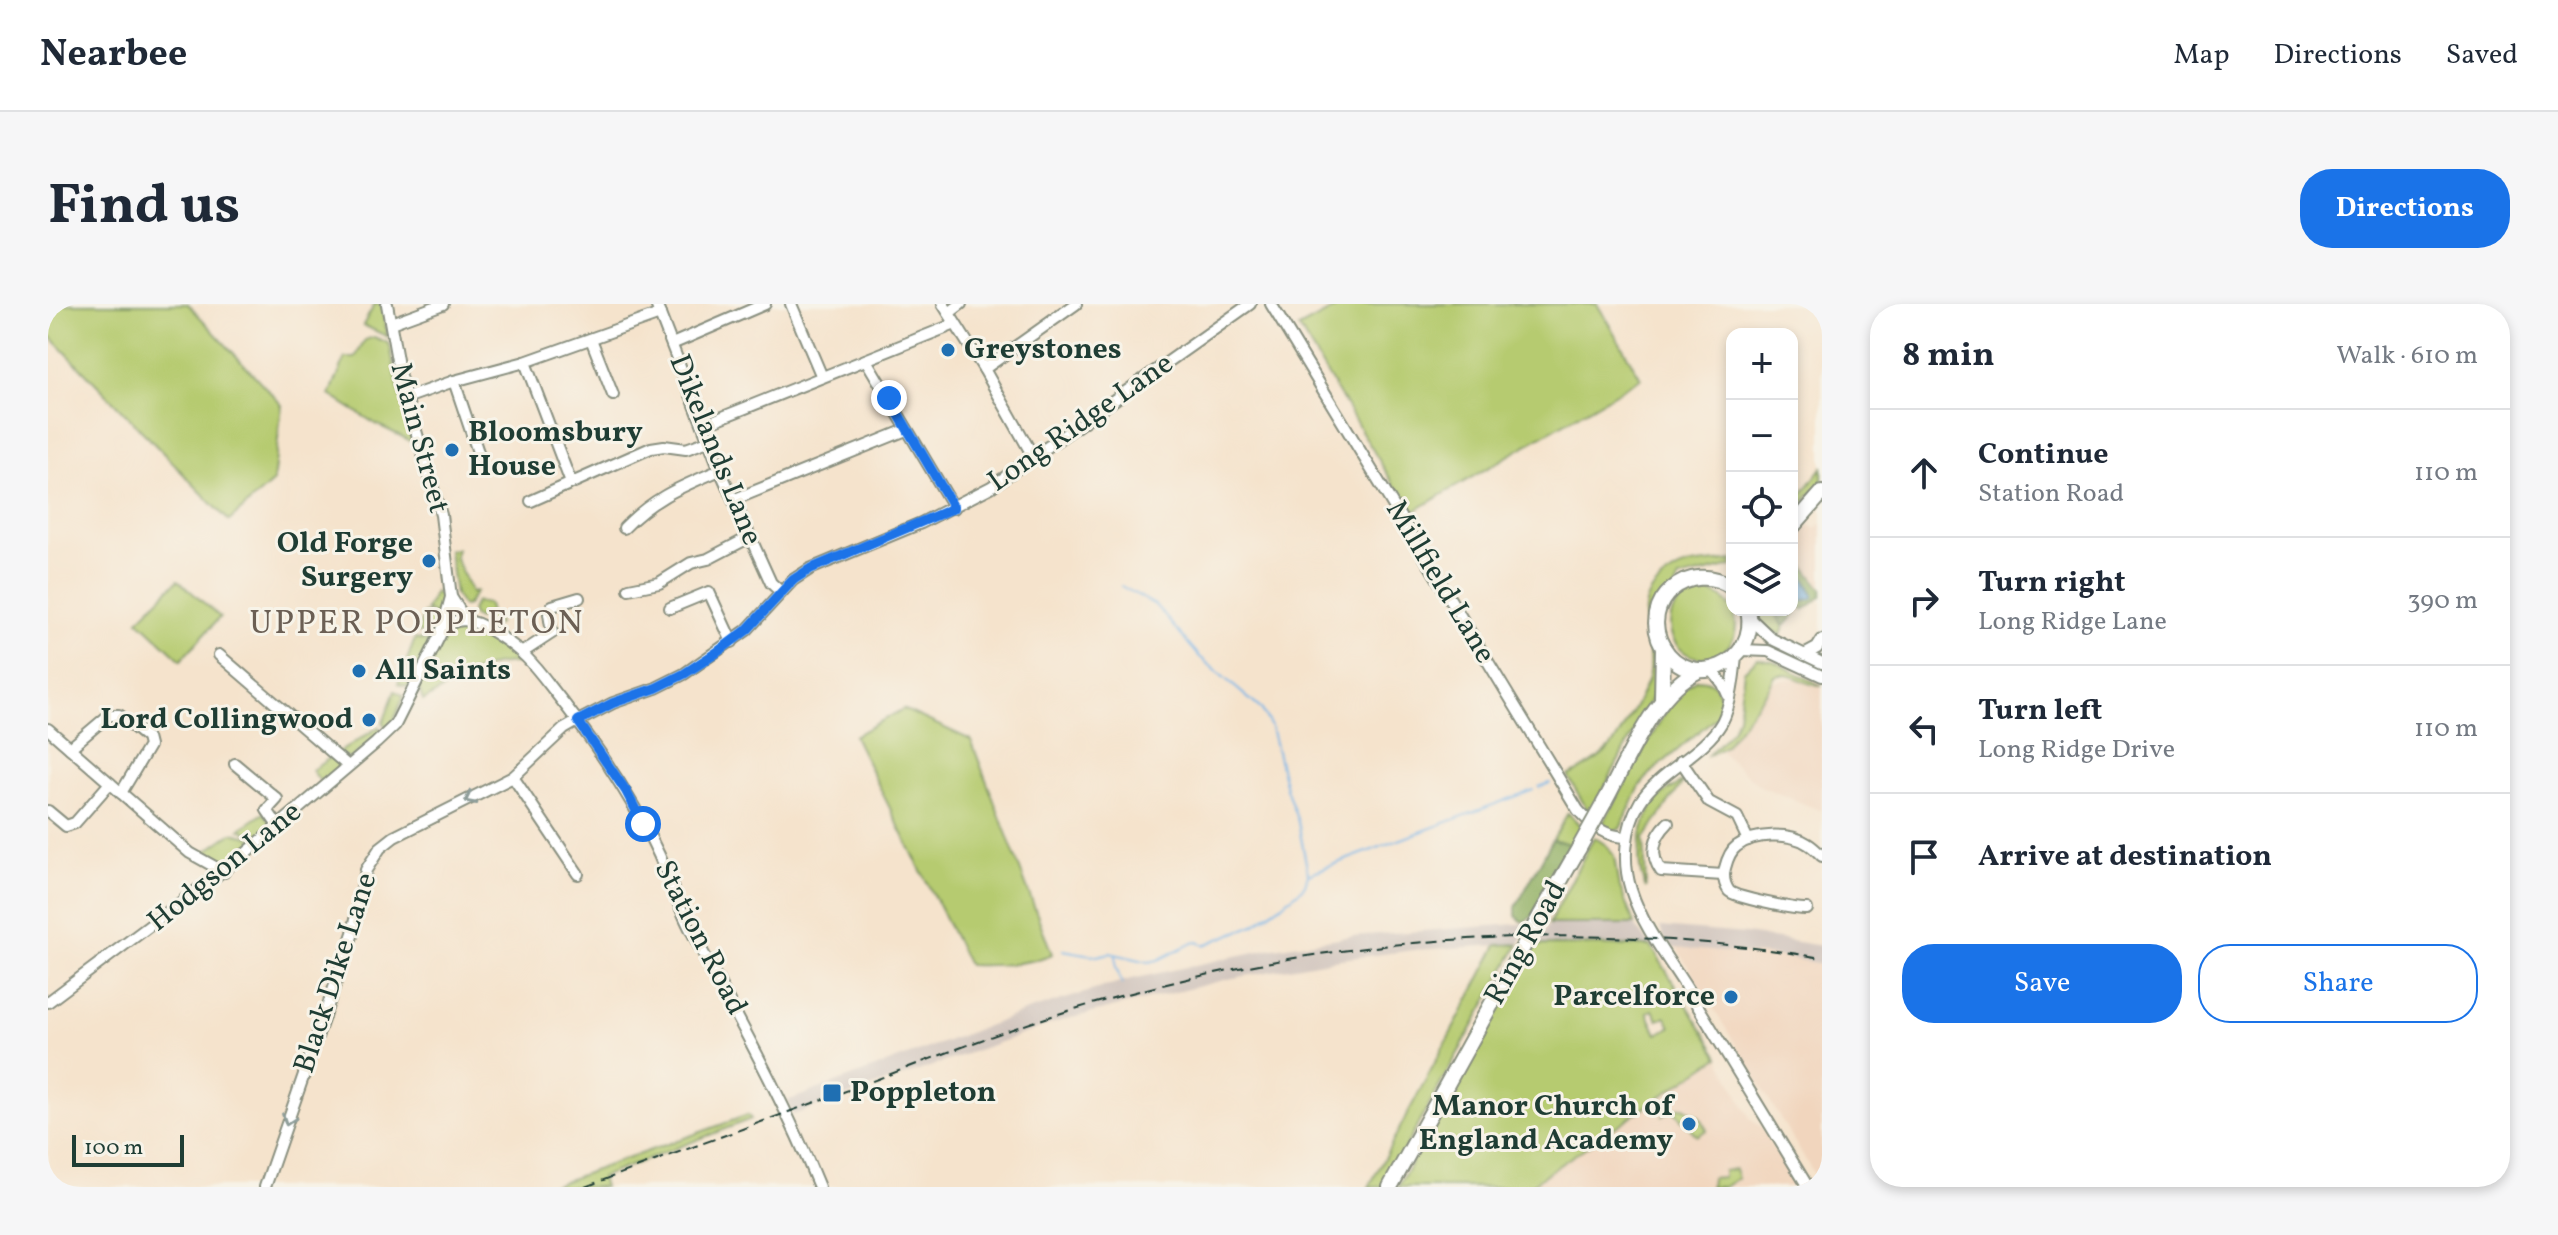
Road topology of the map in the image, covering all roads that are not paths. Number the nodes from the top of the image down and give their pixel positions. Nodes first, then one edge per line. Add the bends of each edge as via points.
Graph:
1 (387, 304) edge
2 (443, 304) edge
3 (765, 304) edge
4 (791, 304) edge
5 (961, 304) edge
6 (1076, 304) edge
7 (1250, 304) edge
8 (1271, 304) edge
9 (746, 308) edge
10 (946, 308) edge
11 (658, 309) edge
12 (391, 323) junction
13 (955, 324) junction
14 (591, 339) junction
15 (672, 344) junction
16 (866, 360) junction
17 (525, 362) junction
18 (984, 369) junction
19 (822, 377) junction
20 (454, 381) junction
21 (613, 395) dead end
22 (406, 398) junction
23 (703, 425) junction
24 (906, 430) junction
25 (708, 441) junction
26 (480, 458) dead end
27 (1034, 458) junction
28 (720, 470) junction
29 (571, 483) junction
30 (1822, 493) edge
31 (733, 500) junction
32 (531, 501) dead end
33 (954, 508) junction
34 (1798, 520) edge
35 (624, 528) dead end
36 (750, 537) junction
37 (1726, 574) edge
38 (1713, 578) junction
39 (1726, 584) edge
40 (629, 589) dead end
41 (781, 592) junction
42 (451, 597) junction
43 (579, 598) dead end
44 (670, 608) dead end
45 (1749, 616) edge
46 (1752, 616) edge
47 (465, 619) junction
48 (442, 631) junction
49 (1822, 640) edge
50 (732, 642) junction
51 (1663, 647) junction
52 (523, 652) junction
53 (1738, 654) junction
54 (219, 655) dead end
55 (1804, 655) junction
56 (1822, 663) edge
57 (1706, 670) junction
58 (1822, 676) edge
59 (1728, 695) junction
60 (1662, 699) junction
61 (578, 721) junction
62 (49, 733) edge
63 (70, 748) junction
64 (1681, 761) junction
65 (235, 764) dead end
66 (348, 766) junction
67 (513, 777) junction
68 (110, 783) junction
69 (121, 793) junction
70 (48, 811) edge
71 (1668, 823) dead end
72 (278, 826) junction
73 (1627, 837) junction
74 (1748, 840) junction
75 (1822, 856) edge
76 (224, 872) junction
77 (578, 874) dead end
78 (1723, 875) junction
79 (1804, 906) dead end
80 (48, 1002) edge
81 (265, 1187) edge
82 (819, 1187) edge
83 (1390, 1187) edge
84 (1808, 1187) edge

1 - 12 street, Main Street
2 - 12 street
3 - 9 street
4 - 19 street
5 - 10 street
6 - 18 street
7 - 27 street, Long Ridge Lane
8 - 73 street, Millfield Lane via 1578,810 1602,832
9 - 15 street
10 - 13 street
11 - 14 street
11 - 15 street, Dikelands Lane
12 - 22 street, Main Street
13 - 16 street
13 - 18 street
14 - 17 street
14 - 21 street
15 - 23 street, Dikelands Lane
16 - 19 street
16 - 24 street
17 - 20 street
17 - 29 street
18 - 27 street
19 - 23 street
20 - 22 street
20 - 26 street
22 - 42 street, Main Street via 441,515
23 - 25 street, Dikelands Lane
24 - 31 street
24 - 33 street
25 - 28 street, Dikelands Lane
25 - 29 street via 686,449 651,448
27 - 33 street, Long Ridge Lane
28 - 31 street, Dikelands Lane
28 - 35 street via 669,492
29 - 32 street
30 - 34 highway
31 - 36 street, Dikelands Lane
33 - 41 street, Long Ridge Lane via 810,569
36 - 40 street via 659,583
36 - 41 street, Dikelands Lane via 771,583
37 - 38 highway
38 - 39 highway
38 - 51 highway, Ring Road via 1684,581 1668,592 1657,619
41 - 50 street, Long Ridge Lane
42 - 47 street
42 - 48 street
43 - 52 street via 552,606 552,633
44 - 50 street via 709,592
45 - 53 highway via 1747,640
46 - 55 street via 1764,634
47 - 48 street
47 - 52 street, Station Road
48 - 66 street, Hodgson Lane via 395,725
49 - 55 street
50 - 61 street, Long Ridge Lane via 684,674
51 - 57 highway via 1675,661
51 - 60 highway, Ring Road
52 - 61 street, Station Road
53 - 57 highway, Ring Road
53 - 58 street via 1768,651
53 - 59 street
54 - 66 street
55 - 56 street
57 - 59 street
57 - 60 highway, Ring Road via 1679,682
59 - 64 street via 1721,723
60 - 83 highway, Ring Road, bridge
61 - 67 street, Black Dike Lane
61 - 82 street, Station Road via 626,791
62 - 63 street
63 - 68 street
63 - 69 street via 109,715 119,715 147,738 149,746
64 - 73 street via 1642,800
64 - 74 street via 1709,802 1737,817
65 - 72 street via 277,799 267,810
66 - 72 street, Hodgson Lane
67 - 77 street
67 -> 81 street, Black Dike Lane via 394,837 366,870 353,933
68 - 69 street
68 - 70 street via 75,823 66,826
69 - 76 street via 190,853
71 - 78 street via 1653,855 1661,871
72 - 76 street, Hodgson Lane
73 - 84 street via 1627,867 1639,908
74 - 75 street via 1784,836 1809,844
74 - 78 street via 1731,852
76 - 80 street, Hodgson Lane
78 - 79 street via 1734,895

